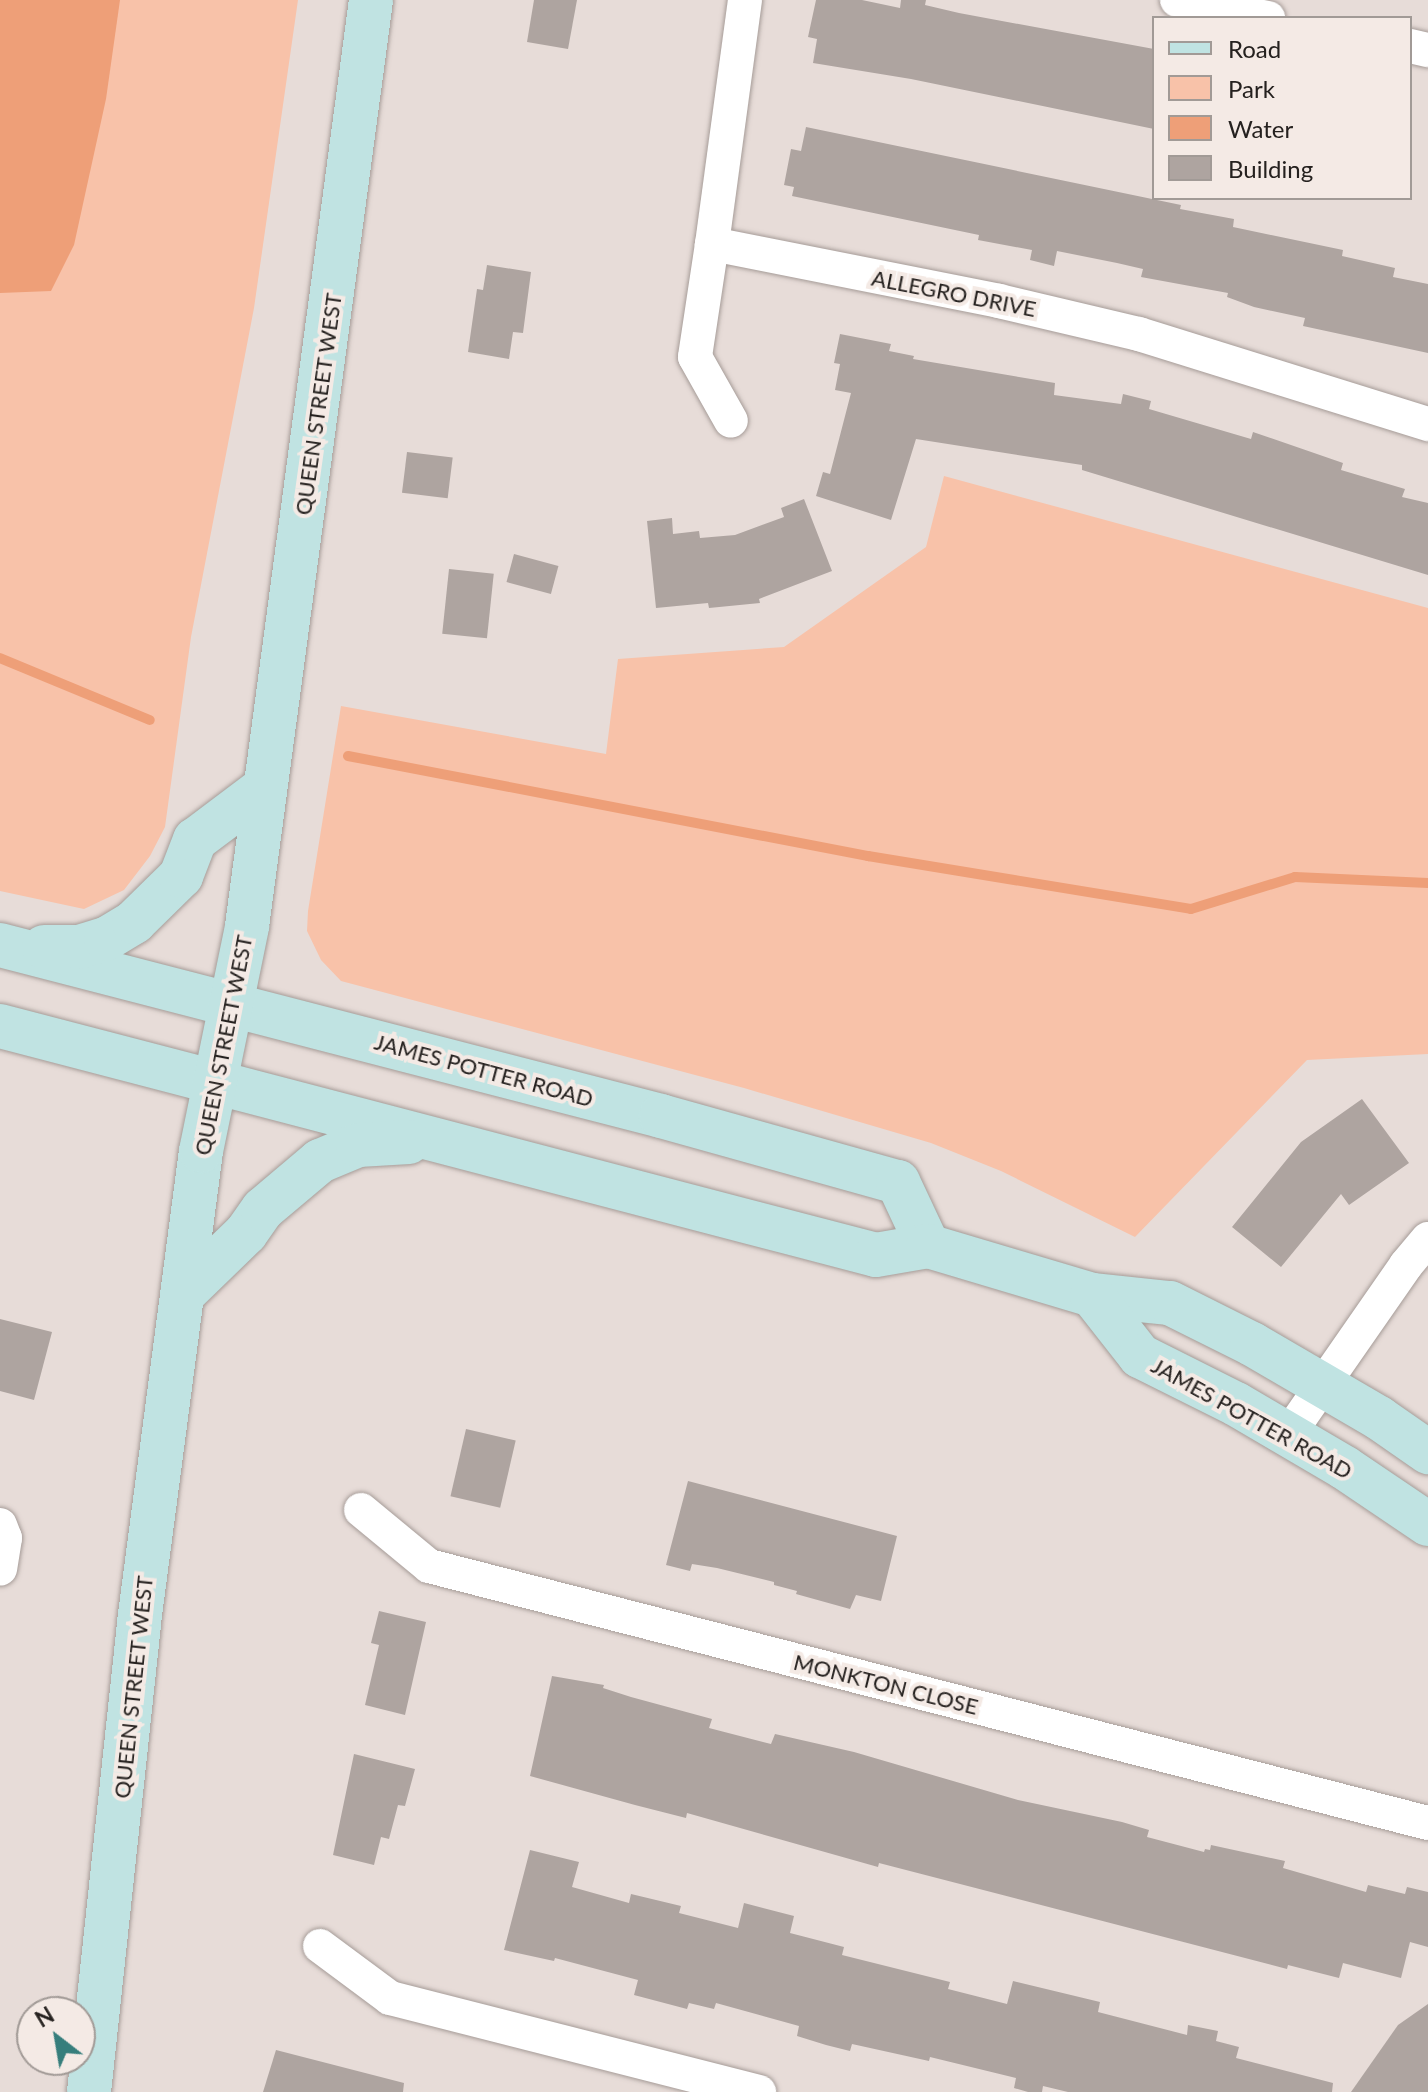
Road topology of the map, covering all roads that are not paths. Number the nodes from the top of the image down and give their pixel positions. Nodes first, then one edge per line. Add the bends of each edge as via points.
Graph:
1 (371, 0) edge
2 (745, 0) edge
3 (1177, 0) edge
4 (1258, 16) edge
5 (712, 244) junction
6 (731, 421) dead end
7 (1428, 424) edge
8 (263, 789) junction
9 (0, 944) edge
10 (231, 1005) junction
11 (0, 1026) edge
12 (215, 1082) junction
13 (470, 1147) junction
14 (1428, 1239) edge
15 (928, 1246) junction
16 (182, 1295) junction
17 (1092, 1295) junction
18 (1323, 1385) junction
19 (1288, 1435) junction
20 (1428, 1452) edge
21 (361, 1510) dead end
22 (1428, 1524) edge
23 (0, 1525) edge
24 (0, 1569) edge
25 (1428, 1823) edge
26 (320, 1946) dead end
27 (692, 2084) edge
28 (89, 2092) edge
29 (759, 2092) edge

1 - 8 main road, QUEEN STREET WEST
2 - 5 street
3 - 4 street
5 - 6 street via 695,357
5 - 7 street, ALLEGRO DRIVE via 1139,334
8 - 9 main road via 195,840 170,891 106,939 79,947
8 - 10 main road, QUEEN STREET WEST via 247,926
9 - 10 main road, JAMES POTTER ROAD
10 - 12 main road, QUEEN STREET WEST
10 - 15 main road, JAMES POTTER ROAD via 898,1182
11 - 12 main road
12 - 13 main road
12 - 16 main road, QUEEN STREET WEST
13 - 15 main road via 876,1255
13 - 16 main road via 358,1145 320,1161 263,1209 246,1233
14 - 18 street
15 - 17 main road
16 - 28 main road, QUEEN STREET WEST via 139,1622
17 - 18 main road via 1170,1303
17 - 19 main road, JAMES POTTER ROAD via 1140,1356
18 - 19 street
18 - 20 main road
19 - 22 main road, JAMES POTTER ROAD
21 - 25 street, MONKTON CLOSE via 429,1566
23 - 24 street via 5,1538
26 - 27 street via 390,1998
27 - 29 street

